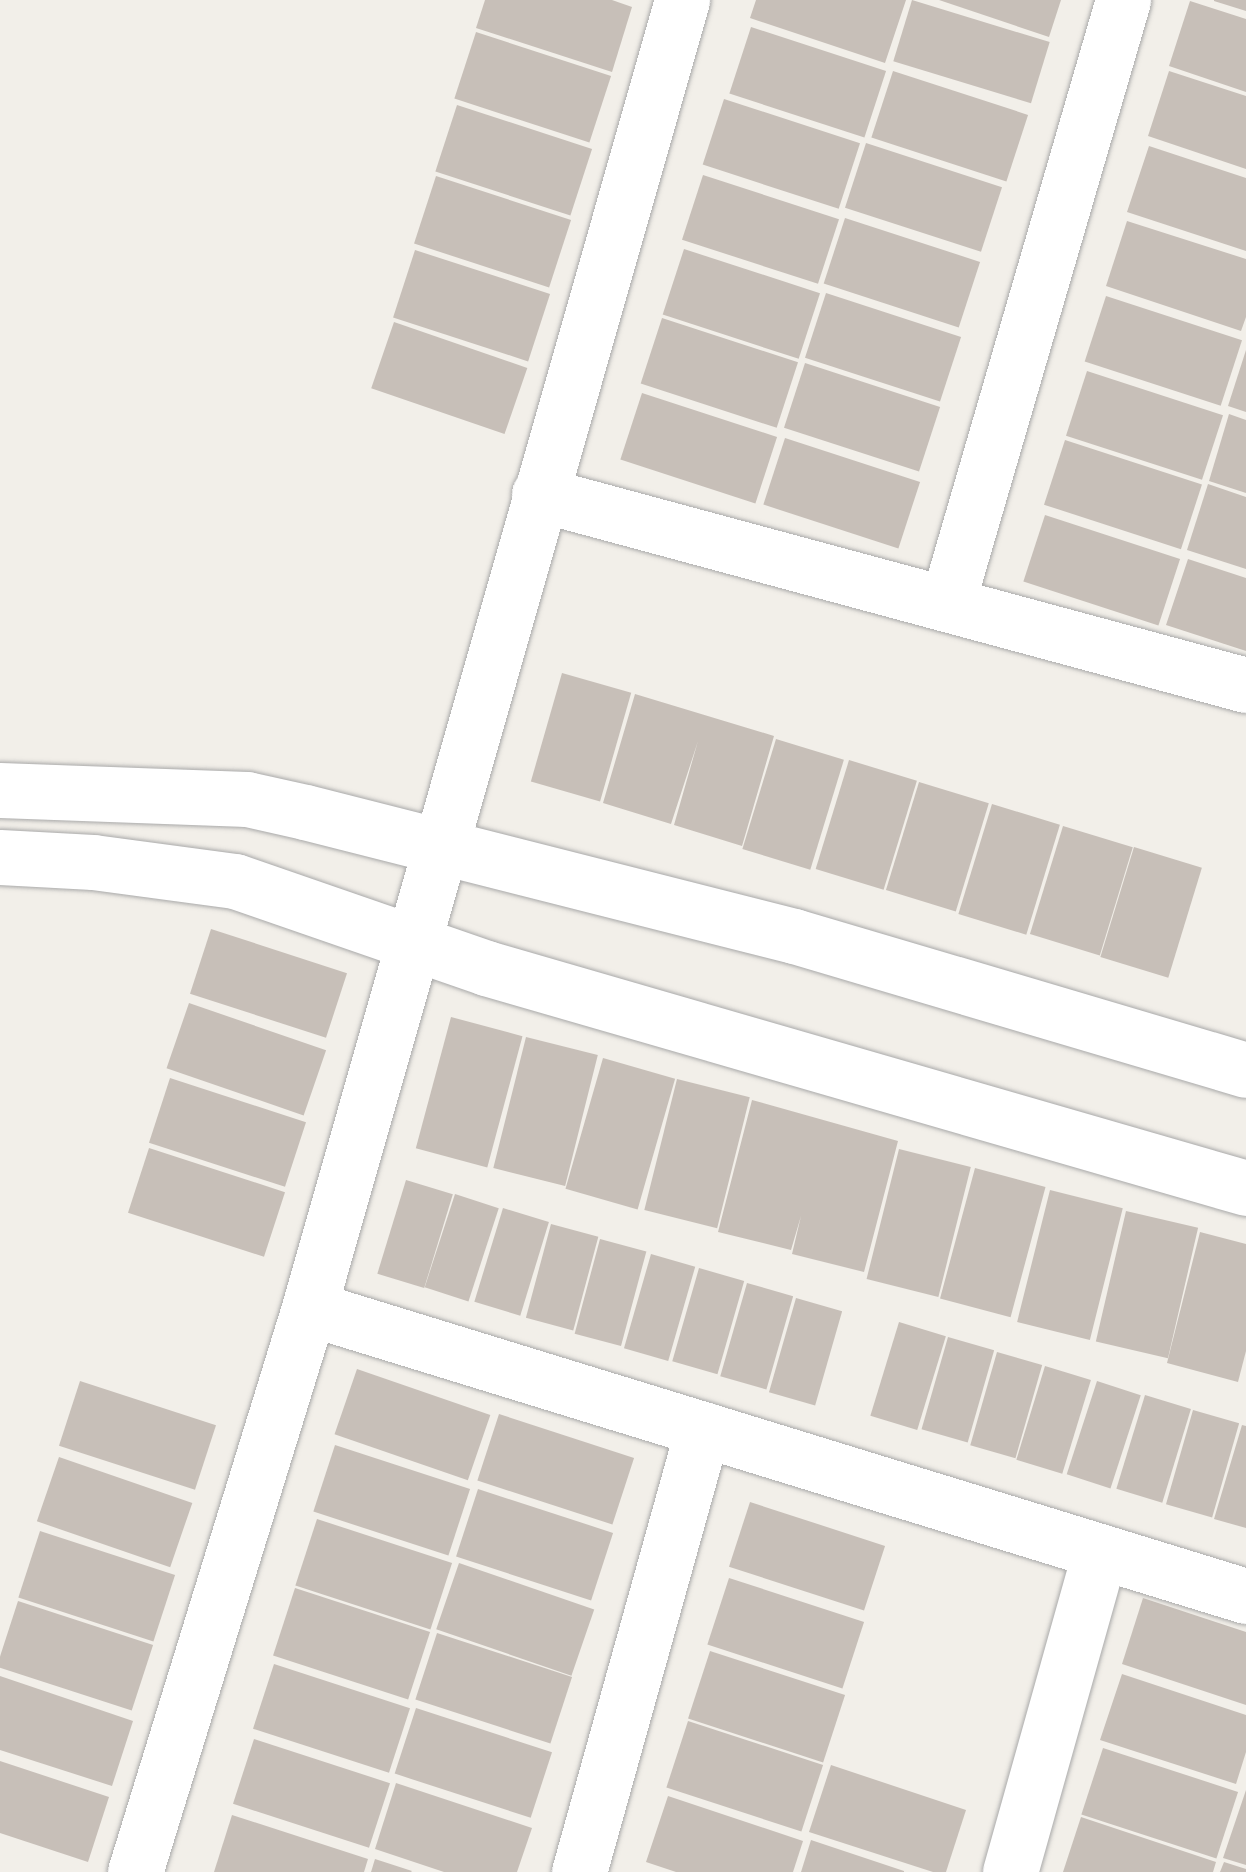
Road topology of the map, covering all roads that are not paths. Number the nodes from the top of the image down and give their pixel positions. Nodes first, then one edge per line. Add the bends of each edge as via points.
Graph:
1 (682, 0) edge
2 (1123, 0) edge
3 (540, 494) junction
4 (947, 604) junction
5 (1246, 685) edge
6 (0, 790) edge
7 (439, 846) junction
8 (0, 857) edge
9 (412, 942) junction
10 (1246, 1070) edge
11 (1246, 1188) edge
12 (309, 1308) junction
13 (703, 1429) junction
14 (1100, 1551) junction
15 (1246, 1596) edge
16 (136, 1872) edge
17 (579, 1872) edge
18 (1010, 1872) edge

1 - 3 street
2 - 4 street
3 - 4 street
3 - 7 street
4 - 5 street
6 - 7 street via 247,799
7 - 9 street
7 - 10 street via 794,936
8 - 9 street via 235,881
9 - 11 street
9 - 12 street
12 - 13 street
12 - 16 street
13 - 14 street
13 - 17 street
14 - 15 street
14 - 18 street

